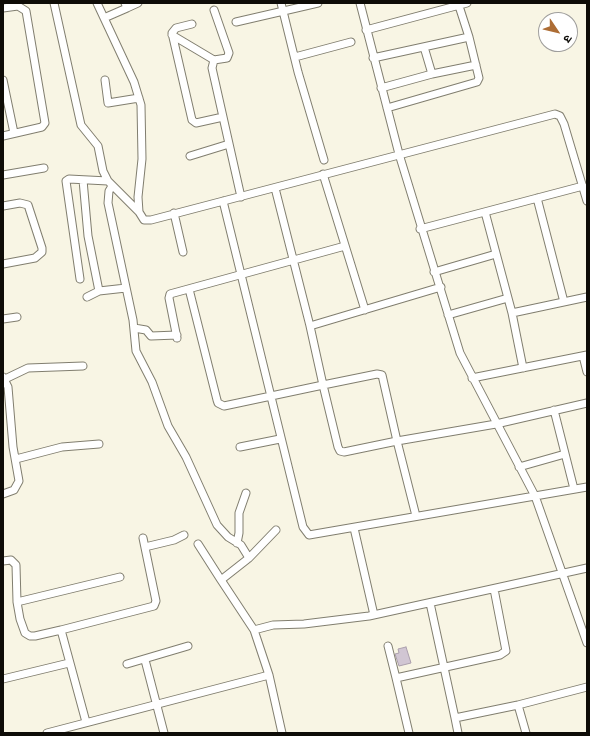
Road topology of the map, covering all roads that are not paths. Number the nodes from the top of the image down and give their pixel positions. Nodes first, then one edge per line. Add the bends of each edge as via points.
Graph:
1 (54, 3) edge
2 (97, 3) edge
3 (138, 3) edge
4 (281, 3) edge
5 (318, 3) edge
6 (360, 3) edge
7 (467, 3) edge
8 (126, 5) edge
9 (459, 6) junction
10 (3, 8) edge
11 (214, 10) dead end
12 (283, 11) junction
13 (104, 18) junction
14 (236, 22) dead end
15 (192, 24) dead end
16 (366, 30) junction
17 (172, 35) junction
18 (469, 36) junction
19 (351, 42) dead end
20 (424, 47) junction
21 (294, 57) junction
22 (373, 58) junction
23 (214, 60) junction
24 (476, 65) junction
25 (432, 74) junction
26 (3, 80) edge
27 (105, 80) dead end
28 (381, 88) junction
29 (139, 98) junction
30 (387, 108) junction
31 (223, 117) junction
32 (14, 133) junction
33 (3, 136) edge
34 (229, 144) junction
35 (399, 154) junction
36 (190, 156) dead end
37 (324, 160) dead end
38 (44, 168) dead end
39 (323, 174) junction
40 (3, 175) edge
41 (83, 180) junction
42 (110, 183) junction
43 (583, 186) junction
44 (274, 188) junction
45 (241, 197) junction
46 (537, 198) junction
47 (223, 201) junction
48 (587, 201) edge
49 (3, 206) edge
50 (139, 212) junction
51 (485, 212) junction
52 (174, 213) junction
53 (420, 229) junction
54 (346, 246) junction
55 (183, 252) dead end
56 (496, 254) junction
57 (293, 261) junction
58 (3, 264) edge
59 (434, 272) junction
60 (240, 275) junction
61 (80, 279) dead end
62 (440, 287) junction
63 (126, 288) junction
64 (189, 289) junction
65 (99, 291) junction
66 (87, 297) dead end
67 (587, 297) edge
68 (508, 298) junction
69 (564, 302) junction
70 (365, 310) junction
71 (512, 313) junction
72 (448, 315) junction
73 (17, 316) dead end
74 (3, 319) edge
75 (310, 326) junction
76 (134, 328) junction
77 (585, 355) edge
78 (83, 366) dead end
79 (523, 368) junction
80 (587, 372) edge
81 (4, 378) edge
82 (472, 378) junction
83 (324, 385) junction
84 (270, 396) junction
85 (587, 403) edge
86 (554, 410) junction
87 (496, 424) junction
88 (280, 439) junction
89 (397, 441) junction
90 (99, 444) dead end
91 (240, 447) dead end
92 (565, 454) junction
93 (16, 459) junction
94 (519, 467) junction
95 (587, 487) edge
96 (574, 489) junction
97 (246, 493) dead end
98 (3, 494) edge
99 (535, 496) junction
100 (416, 516) junction
101 (354, 528) junction
102 (276, 530) dead end
103 (184, 535) dead end
104 (143, 538) dead end
105 (237, 543) junction
106 (198, 544) dead end
107 (145, 547) junction
108 (249, 558) junction
109 (3, 561) edge
110 (587, 568) edge
111 (563, 573) junction
112 (120, 577) dead end
113 (221, 580) junction
114 (494, 588) junction
115 (17, 602) junction
116 (430, 603) junction
117 (374, 615) junction
118 (61, 630) junction
119 (254, 630) junction
120 (585, 634) edge
121 (587, 643) edge
122 (188, 646) dead end
123 (388, 646) dead end
124 (146, 660) junction
125 (69, 662) junction
126 (127, 664) dead end
127 (444, 667) junction
128 (269, 675) junction
129 (3, 678) edge
130 (396, 678) junction
131 (587, 687) edge
132 (157, 704) junction
133 (518, 706) junction
134 (455, 718) junction
135 (86, 722) junction
136 (48, 733) edge
137 (164, 733) edge
138 (282, 733) edge
139 (409, 733) edge
140 (458, 733) edge
141 (526, 733) edge

1 - 42 street via 80,120 98,146 103,171
2 - 13 street
3 - 8 street
4 - 12 street
5 - 12 street
6 - 16 street
7 - 9 street
8 - 13 street
9 - 16 street
9 - 18 street
10 - 32 street via 18,6 26,11 45,120 42,127
11 - 23 street via 229,52 227,58
12 - 14 street
12 - 21 street
13 - 29 street
15 - 17 street via 176,28
16 - 22 street
17 - 23 street
17 - 31 street via 193,122
18 - 20 street
18 - 24 street
19 - 21 street
20 - 22 street
20 - 25 street
21 - 37 street
22 - 28 street
23 - 31 street via 212,68
24 - 25 street
24 - 30 street via 479,78 476,84
25 - 28 street
26 - 32 street
27 - 29 street via 108,103
28 - 30 street
29 - 50 street via 142,159
30 - 35 street
31 - 34 street
32 - 33 street
34 - 36 street
34 - 45 street
35 - 39 street
35 - 43 street via 555,114 560,116 564,124
35 - 53 street
38 - 40 street
39 - 44 street
39 - 54 street
41 - 42 street
41 - 61 street via 66,181
41 - 65 street via 88,236
42 - 50 street
42 - 63 street via 108,203
43 - 46 street
43 - 48 street
44 - 45 street
44 - 57 street
45 - 47 street
46 - 51 street
46 - 69 street
47 - 52 street
47 - 60 street
49 - 58 street via 20,203 28,205 42,248 40,255 35,258
50 - 52 street via 142,219 147,221
51 - 53 street
51 - 56 street
52 - 55 street
53 - 59 street
54 - 57 street
54 - 70 street
56 - 59 street
56 - 68 street
57 - 60 street
57 - 75 street
59 - 62 street
60 - 64 street
60 - 84 street
62 - 70 street
62 - 72 street
63 - 65 street
63 - 76 street
64 - 76 street via 169,296 177,337 151,336 146,330
64 - 84 street via 218,403 224,406
65 - 66 street
67 - 69 street
68 - 71 street
68 - 72 street
69 - 71 street
70 - 75 street
71 - 79 street
72 - 82 street via 460,353
73 - 74 street
75 - 83 street
76 - 105 street via 136,351 152,382 168,426 186,457 217,525
77 - 79 street
77 - 80 street
78 - 81 street via 28,368
79 - 82 street
81 - 93 street via 8,387
82 - 87 street
83 - 84 street
83 - 89 street via 340,451
83 - 89 street via 382,375
84 - 88 street
85 - 86 street
86 - 87 street
86 - 92 street
87 - 89 street
87 - 94 street
88 - 91 street
88 - 101 street via 306,533 315,536
89 - 100 street
90 - 93 street via 62,447
92 - 94 street
92 - 96 street
93 - 98 street via 20,481 14,490
94 - 99 street
95 - 96 street
96 - 99 street
97 - 105 street via 239,513
99 - 100 street
99 - 111 street
100 - 101 street
101 - 117 street
102 - 108 street
103 - 107 street
104 - 107 street
105 - 108 street
106 - 113 street
107 - 118 street via 156,602 154,606
108 - 113 street
109 - 115 street via 11,560 16,565
110 - 111 street
111 - 114 street
111 - 120 street
112 - 115 street
113 - 119 street
114 - 116 street
114 - 127 street via 506,651 500,655
115 - 118 street via 23,628 30,636
116 - 117 street
116 - 127 street
117 - 119 street via 274,625
118 - 125 street
119 - 128 street
120 - 121 street
122 - 124 street
123 - 130 street
124 - 126 street
124 - 132 street
125 - 129 street
125 - 135 street
127 - 130 street
127 - 134 street
128 - 132 street
128 - 138 street
130 - 139 street
131 - 133 street
132 - 135 street
132 - 137 street
133 - 134 street
133 - 141 street
134 - 140 street
135 - 136 street

